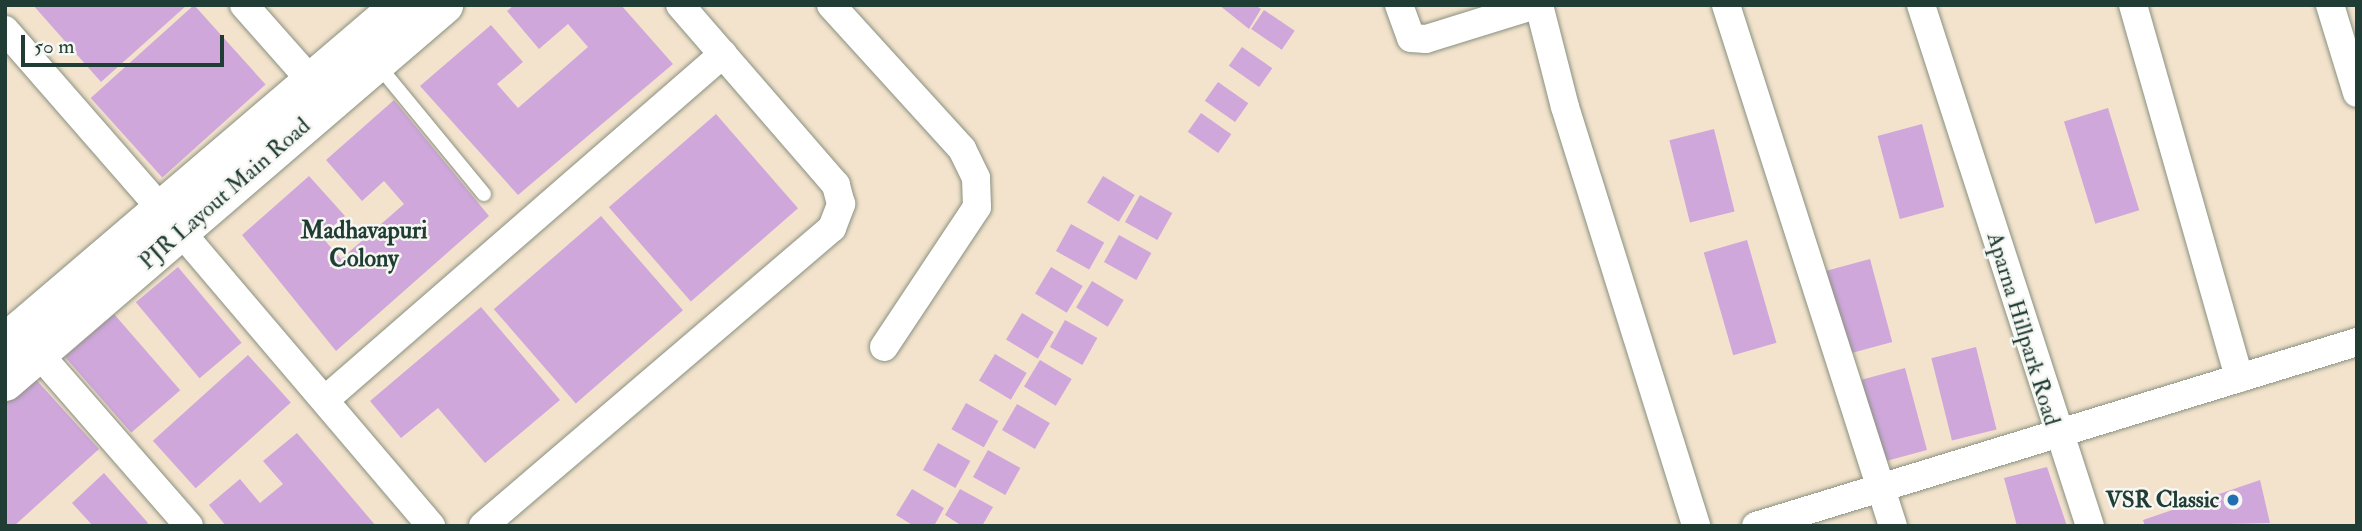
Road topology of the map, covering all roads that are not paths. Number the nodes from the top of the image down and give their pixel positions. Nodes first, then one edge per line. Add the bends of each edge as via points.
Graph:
1 (244, 5) edge
2 (401, 5) edge
3 (444, 5) edge
4 (680, 5) edge
5 (831, 5) edge
6 (1399, 5) edge
7 (1537, 5) edge
8 (1726, 5) edge
9 (1922, 5) edge
10 (2133, 5) edge
11 (2330, 5) edge
12 (5, 30) edge
13 (723, 54) junction
14 (377, 64) junction
15 (313, 83) junction
16 (2357, 93) edge
17 (484, 194) dead end
18 (172, 222) junction
19 (2357, 342) edge
20 (884, 346) dead end
21 (22, 348) edge
22 (2239, 378) junction
23 (5, 382) edge
24 (326, 399) junction
25 (2057, 434) junction
26 (1883, 487) junction
27 (189, 526) edge
28 (431, 526) edge
29 (483, 526) edge
30 (1696, 526) edge
31 (1756, 526) edge
32 (1894, 526) edge
33 (2091, 526) edge

1 - 15 street
2 - 15 street
3 - 14 street, PJR Layout Main Road
4 - 13 street
5 - 20 street via 962,149 976,178 977,207
6 - 7 street via 1411,38 1426,38
7 - 30 street
8 - 26 street
9 - 25 street, Aparna Hillpark Road
10 - 22 street
11 - 16 street
12 - 18 street
13 - 24 street
13 - 29 street via 836,185 841,204 832,228
14 - 17 lane
14 - 18 street, PJR Layout Main Road
15 - 18 street
18 - 21 street, PJR Layout Main Road
18 - 24 street
19 - 22 street
21 - 23 street, PJR Layout Main Road
21 - 27 street
22 - 25 street
24 - 28 street
25 - 26 street, Aparna Hillpark Road
25 - 33 street
26 - 31 street, Aparna Hillpark Road
26 - 32 street

